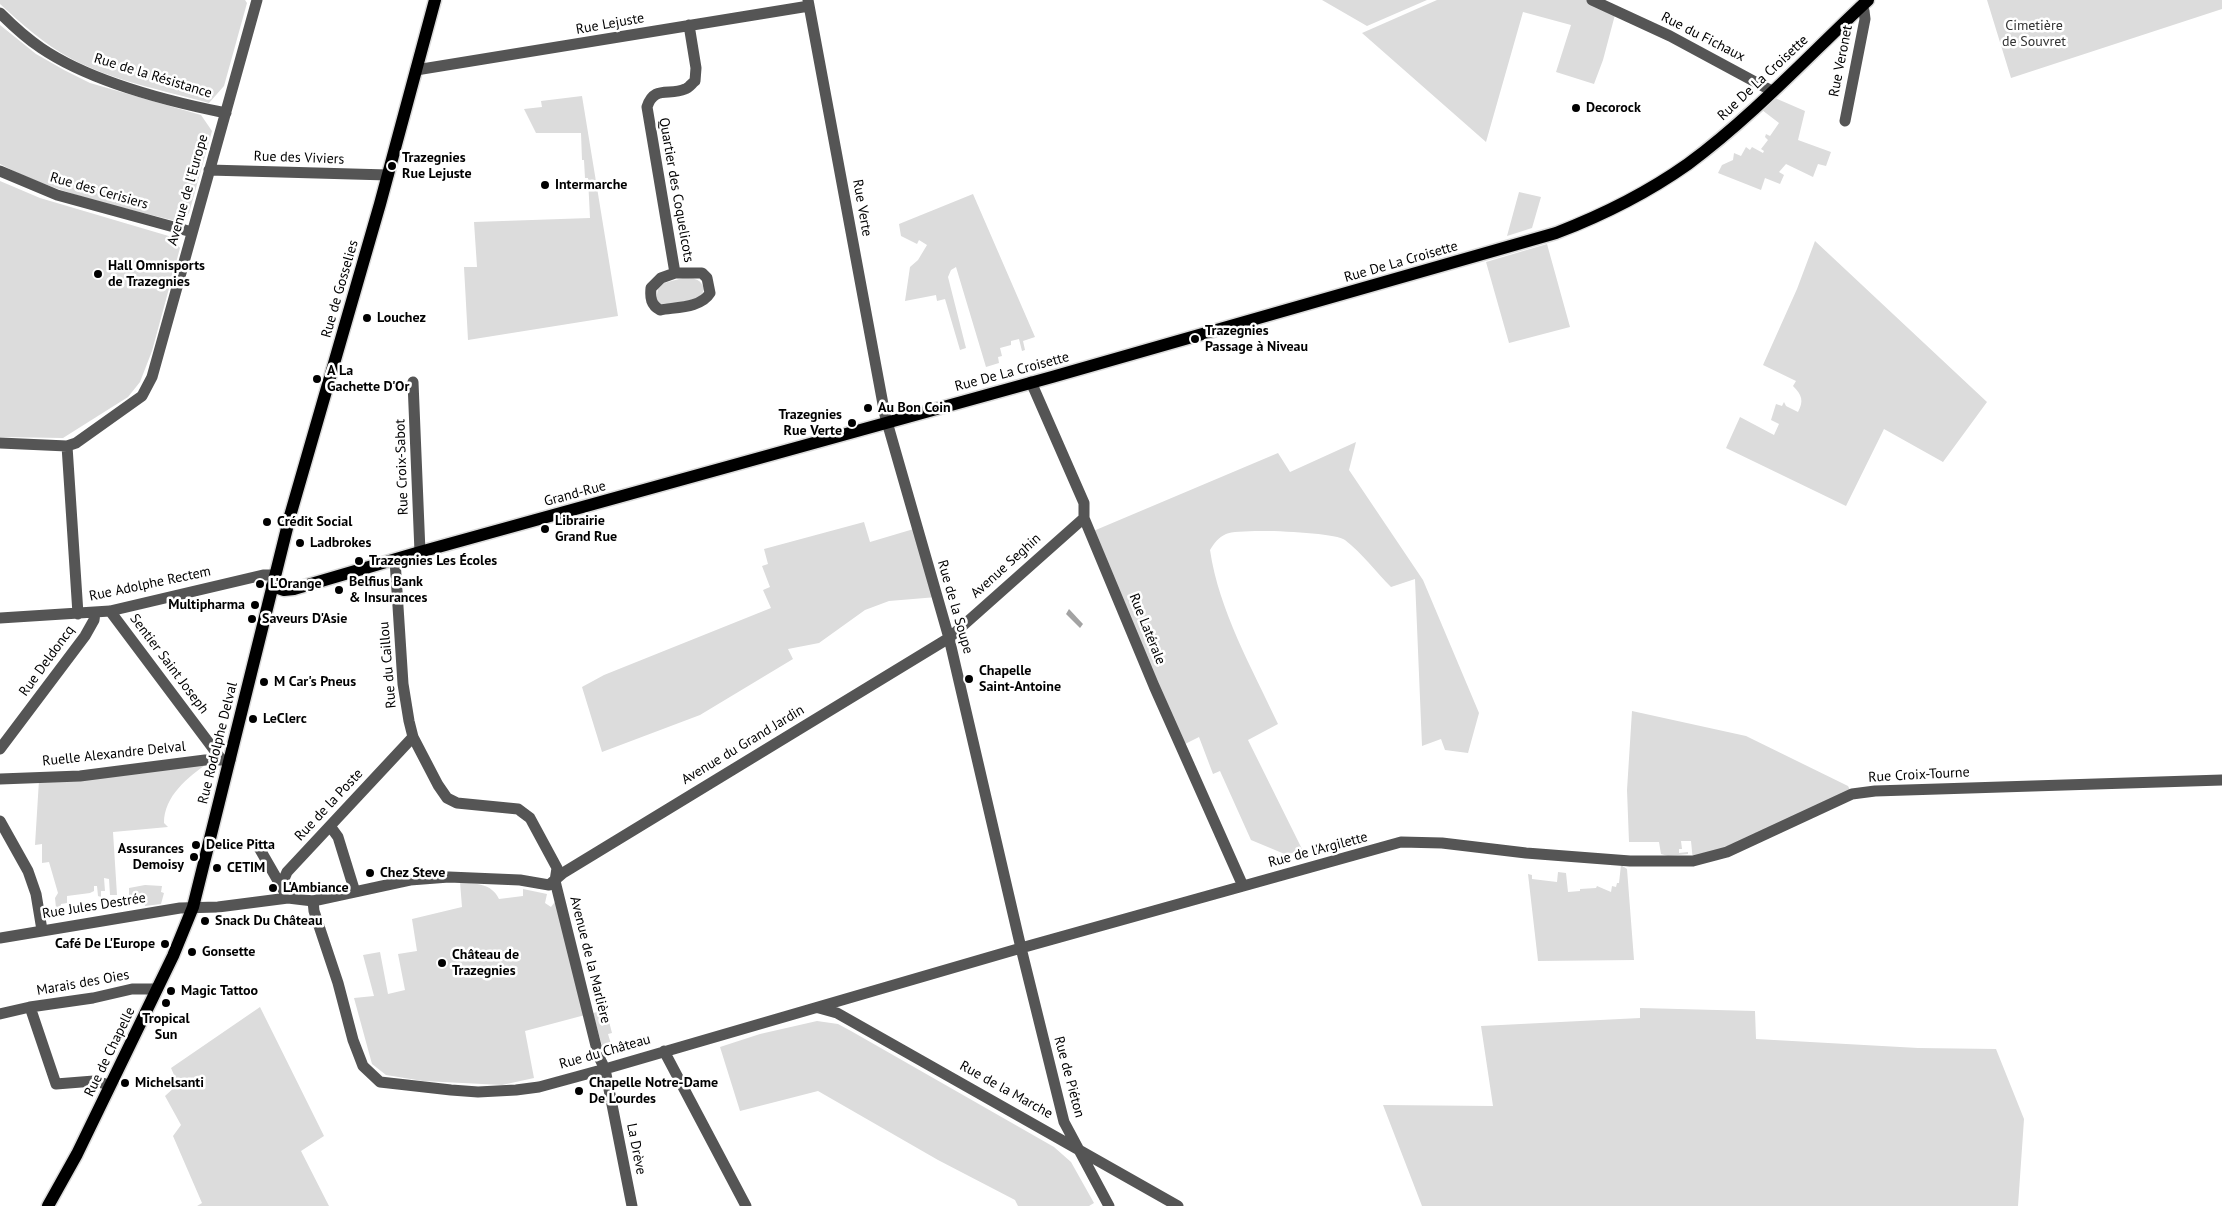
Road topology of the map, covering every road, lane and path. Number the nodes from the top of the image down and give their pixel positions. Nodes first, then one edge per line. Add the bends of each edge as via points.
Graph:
1 (257, 0) edge
2 (435, 0) edge
3 (1592, 0) edge
4 (808, 3) edge
5 (1864, 4) edge
6 (0, 13) edge
7 (689, 26) junction
8 (416, 70) junction
9 (1772, 91) junction
10 (226, 113) junction
11 (1845, 121) dead end
12 (209, 170) junction
13 (0, 171) edge
14 (388, 175) junction
15 (192, 232) junction
16 (675, 273) junction
17 (413, 382) dead end
18 (1031, 382) junction
19 (887, 422) junction
20 (0, 443) edge
21 (67, 446) junction
22 (1084, 518) junction
23 (420, 552) junction
24 (395, 560) junction
25 (274, 581) junction
26 (110, 611) junction
27 (96, 613) junction
28 (78, 614) junction
29 (0, 618) edge
30 (949, 638) junction
31 (413, 737) junction
32 (0, 749) edge
33 (226, 760) junction
34 (0, 779) edge
35 (2222, 780) edge
36 (0, 820) edge
37 (330, 826) junction
38 (258, 846) dead end
39 (1630, 860) joint
40 (555, 880) junction
41 (281, 886) junction
42 (1243, 886) junction
43 (355, 892) junction
44 (288, 898) junction
45 (314, 901) junction
46 (192, 907) junction
47 (42, 930) junction
48 (0, 938) edge
49 (1021, 948) junction
50 (157, 989) junction
51 (30, 1007) junction
52 (817, 1008) junction
53 (0, 1014) edge
54 (664, 1051) junction
55 (605, 1069) junction
56 (110, 1085) junction
57 (1076, 1147) junction
58 (48, 1206) edge
59 (632, 1206) edge
60 (746, 1206) edge
61 (1108, 1206) edge
62 (1178, 1206) edge

1 - 10 street, Avenue de l'Europe
2 - 8 main road, Rue de Gosselies
3 - 9 street, Rue du Fichaux via 1670,36
4 - 7 street, Rue Lejuste
4 - 19 street, Rue Verte
5 - 9 main road, Rue De La Croisette
5 - 11 street, Rue Veronet via 1865,19
6 - 10 street, Rue de la Résistance via 42,48 97,77
7 - 8 street, Rue Lejuste
7 - 16 street, Quartier des Coquelicots via 695,81 686,89 658,93 650,98 647,107
8 - 14 main road, Rue de Gosselies
9 - 18 main road, Rue De La Croisette via 1724,135 1675,172 1624,203 1578,224 1514,246
10 - 12 street, Avenue de l'Europe
12 - 14 street, Rue des Viviers
12 - 15 street, Avenue de l'Europe
13 - 15 street, Rue des Cerisiers via 58,195
14 - 25 main road, Rue de Gosselies
15 - 21 street, Avenue de l'Europe via 152,377 142,396
16 - 16 street, Quartier des Coquelicots via 702,273 709,286 710,293 706,299 700,303 656,308 652,303 651,288 661,278
17 - 23 street, Rue Croix-Sabot
18 - 19 main road, Rue De La Croisette
18 - 22 street, Rue Latérale via 1084,503
19 - 23 main road, Grand-Rue
19 - 30 street, Rue de la Soupe
20 - 21 street
21 - 28 street
22 - 30 street, Avenue Seghin
22 - 42 street, Rue Latérale
23 - 24 main road, Grand-Rue
24 - 25 main road, Grand-Rue via 294,589 284,590
24 - 31 street, Rue du Caillou via 403,684
25 - 26 street, Rue Adolphe Rectem via 263,574
25 - 33 main road, Rue Rodolphe Delval
26 - 27 street, Rue Adolphe Rectem
26 - 33 street, Sentier Saint Joseph
27 - 28 street, Rue Adolphe Rectem
27 - 32 street, Rue Deldoncq via 85,636
28 - 29 street, Rue Adolphe Rectem
30 - 40 street, Avenue du Grand Jardin via 562,872
30 - 49 street, Rue de la Soupe
31 - 37 street, Rue de la Poste
31 - 40 street, Rue du Caillou via 447,798 457,803 518,809 530,818 556,868
33 - 34 street, Ruelle Alexandre Delval via 80,776
33 - 46 main road, Rue Rodolphe Delval
35 - 39 street, Rue Croix-Tourne via 1852,794 1727,852 1693,861
36 - 47 street via 28,871
37 - 41 street, Rue de la Poste via 288,872
37 - 43 street via 338,837
38 - 41 street
39 - 42 street, Rue de l'Argilette via 1401,842
40 - 43 street, Rue Jules Destrée via 549,885 449,876 410,880
40 - 55 street, Avenue de la Marlière via 597,1052
41 - 44 street
42 - 49 street, Rue de l'Argilette
43 - 45 street, Rue Jules Destrée
44 - 45 street, Rue Jules Destrée
44 - 46 street, Rue Jules Destrée
45 - 55 street, Rue du Château via 314,911 353,1040 363,1066 380,1082 478,1092 516,1090
46 - 47 street, Rue Jules Destrée
46 - 50 main road, Rue de Chapelle
47 - 48 street, Rue Jules Destrée
49 - 52 street, Rue du Château
49 - 57 street, Rue de Piéton via 1064,1122
50 - 51 street, Marais des Oies via 132,989
50 - 56 main road, Rue de Chapelle
51 - 53 street
51 - 56 street, Marais des Oies via 56,1084 94,1081
52 - 54 street, Rue du Château
52 - 57 street, Rue de la Marche via 837,1013
54 - 55 street, Rue du Château
54 - 60 street
55 - 59 street, La Drève
56 - 58 main road, Rue de Chapelle via 78,1154
57 - 61 street, Rue de Piéton
57 - 62 street, Rue de la Marche

